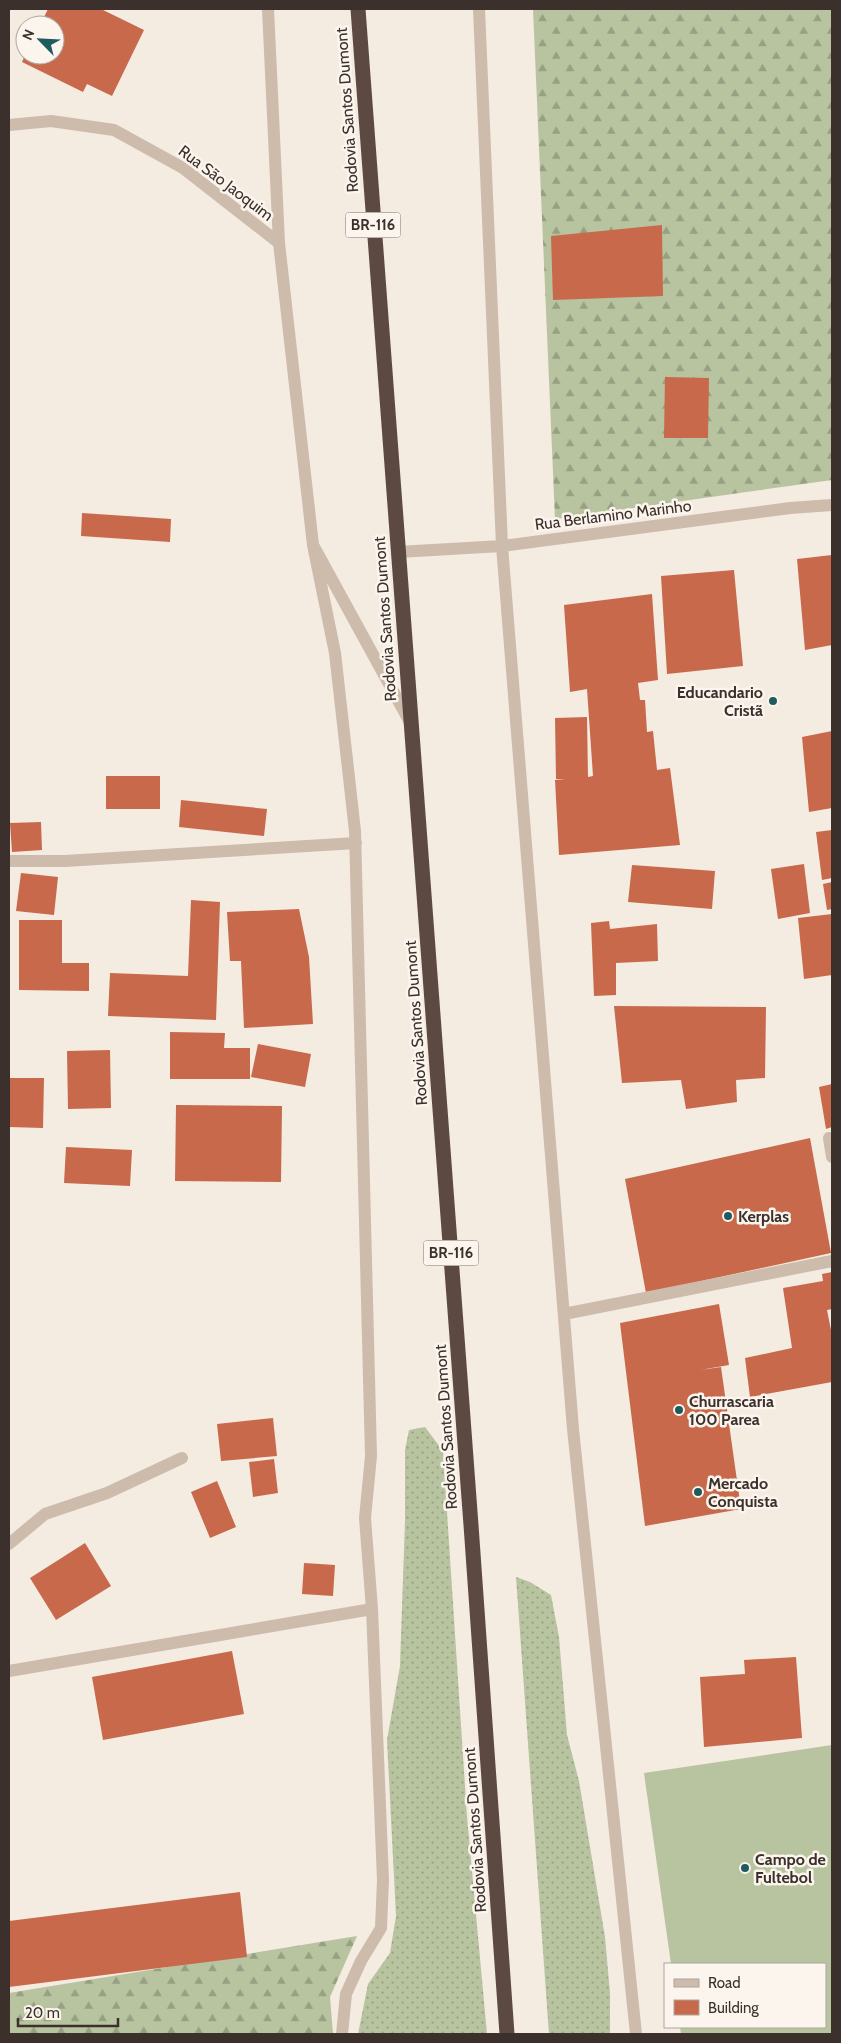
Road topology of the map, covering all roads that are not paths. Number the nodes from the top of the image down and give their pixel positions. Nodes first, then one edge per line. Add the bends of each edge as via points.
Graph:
1 (268, 9) edge
2 (358, 9) edge
3 (479, 9) edge
4 (9, 125) edge
5 (278, 243) junction
6 (832, 505) edge
7 (313, 545) junction
8 (502, 546) junction
9 (398, 552) junction
10 (411, 725) junction
11 (356, 843) junction
12 (9, 861) edge
13 (829, 1138) dead end
14 (832, 1157) edge
15 (832, 1261) edge
16 (564, 1314) junction
17 (182, 1458) dead end
18 (9, 1544) edge
19 (372, 1609) junction
20 (9, 1671) edge
21 (342, 2034) edge
22 (507, 2034) edge
23 (636, 2034) edge

1 - 5 street
2 - 9 highway, Rodovia Santos Dumont / BR-116
3 - 8 street
4 - 5 street, Rua São Jaoquim via 52,121 114,130 183,168
5 - 7 street
6 - 8 street, Rua Berlamino Marinho
7 - 10 street
7 - 11 street via 335,654
8 - 9 street, Rua Berlamino Marinho
8 - 16 street
9 - 10 highway, Rodovia Santos Dumont / BR-116
10 - 22 highway, Rodovia Santos Dumont / BR-116
11 - 12 street
11 - 19 street via 371,1456 364,1518
13 - 14 street
15 - 16 street
16 - 23 street
17 - 18 street via 107,1493 45,1514
19 - 20 street
19 - 21 street via 383,1880 381,1928 346,1994

